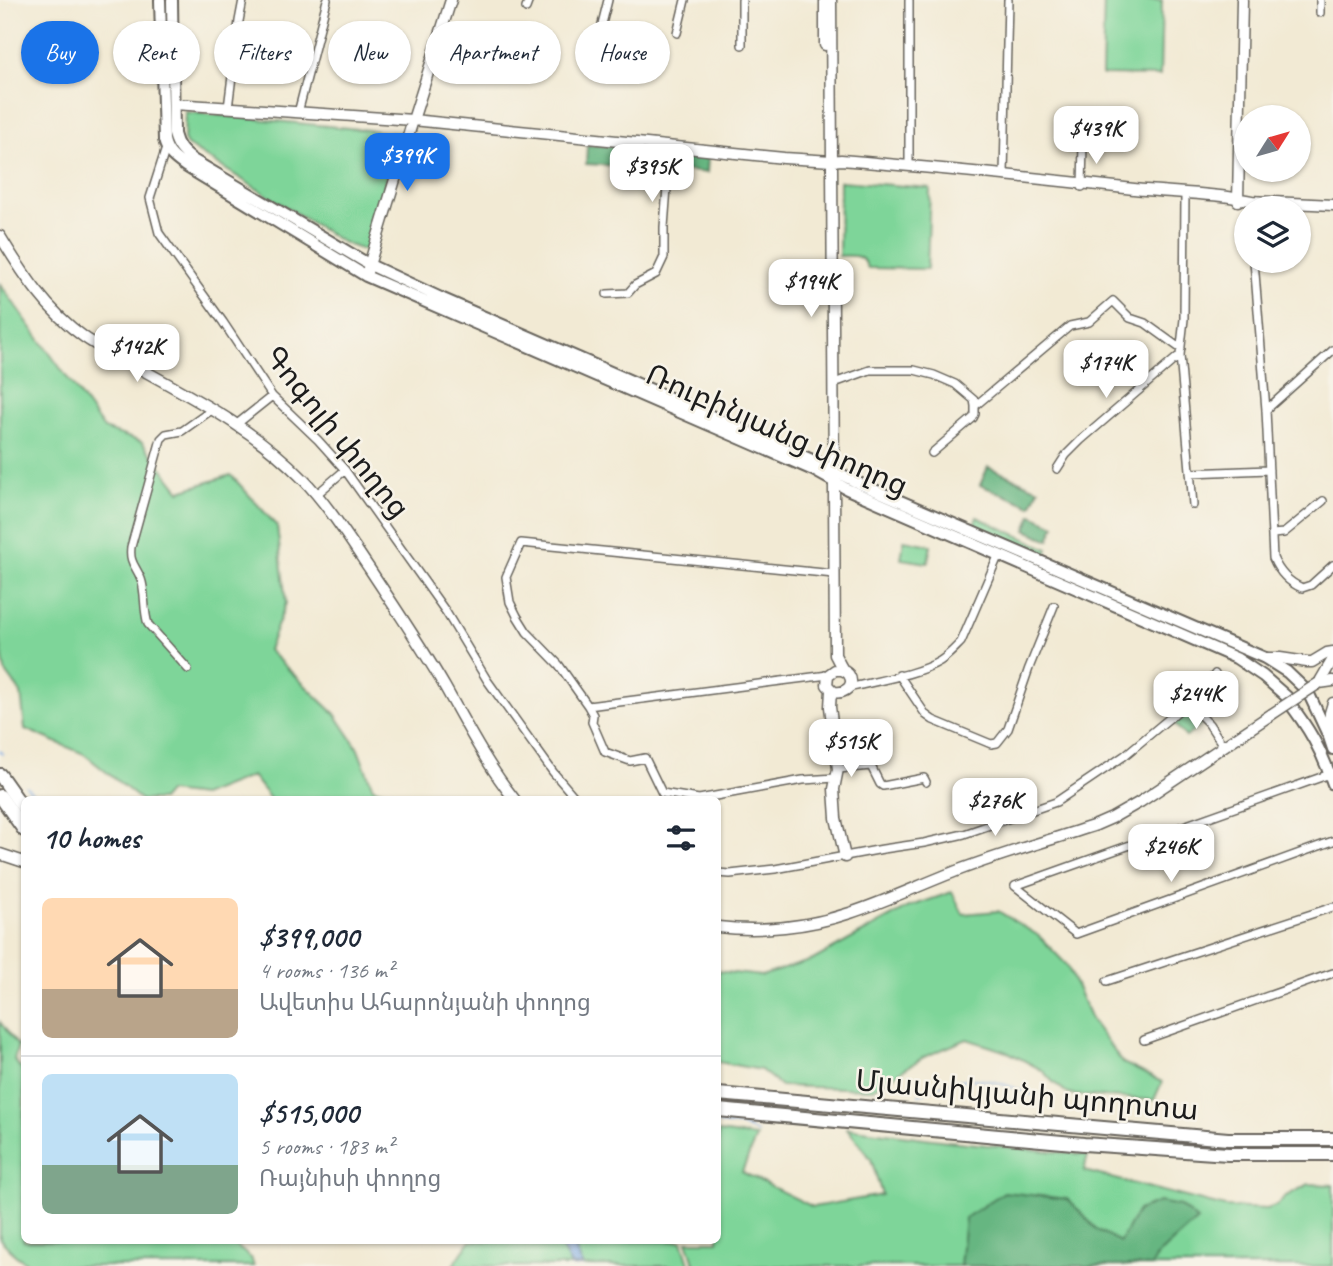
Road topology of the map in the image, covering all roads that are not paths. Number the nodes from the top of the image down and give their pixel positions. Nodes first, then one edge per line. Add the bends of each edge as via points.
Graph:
1 (160, 0) edge
2 (172, 0) edge
3 (243, 0) edge
4 (327, 0) edge
5 (451, 0) edge
6 (608, 0) edge
7 (685, 0) edge
8 (742, 0) edge
9 (825, 0) edge
10 (831, 0) edge
11 (909, 0) edge
12 (1008, 0) edge
13 (1242, 0) edge
14 (1320, 0) edge
15 (1320, 13) dead end
16 (603, 21) edge
17 (677, 33) dead end
18 (742, 45) dead end
19 (174, 104) junction
20 (228, 108) junction
21 (298, 113) junction
22 (413, 120) junction
23 (1083, 143) dead end
24 (171, 146) junction
25 (683, 147) junction
26 (829, 161) junction
27 (909, 166) junction
28 (1004, 174) junction
29 (1082, 185) junction
30 (1185, 195) junction
31 (1238, 196) edge
32 (1234, 199) edge
33 (1311, 205) edge
34 (1333, 205) edge
35 (0, 236) edge
36 (368, 270) junction
37 (1255, 273) edge
38 (607, 294) dead end
39 (1333, 350) edge
40 (1180, 352) junction
41 (833, 386) junction
42 (272, 396) junction
43 (975, 406) junction
44 (213, 409) junction
45 (1266, 410) junction
46 (237, 424) junction
47 (932, 453) dead end
48 (1057, 469) dead end
49 (345, 470) junction
50 (1269, 470) junction
51 (1190, 473) junction
52 (830, 474) junction
53 (317, 494) junction
54 (1323, 501) dead end
55 (1193, 505) dead end
56 (1272, 534) junction
57 (999, 554) junction
58 (1333, 565) edge
59 (831, 574) junction
60 (1054, 606) dead end
61 (1333, 652) edge
62 (1265, 658) junction
63 (1333, 659) edge
64 (188, 669) dead end
65 (843, 670) junction
66 (1215, 674) dead end
67 (899, 675) junction
68 (1333, 681) edge
69 (831, 682) junction
70 (1319, 683) junction
71 (850, 684) junction
72 (1302, 685) junction
73 (1287, 697) junction
74 (1314, 702) junction
75 (1188, 703) junction
76 (1333, 703) edge
77 (588, 706) junction
78 (1298, 714) junction
79 (1329, 737) junction
80 (1224, 747) junction
81 (1333, 749) edge
82 (837, 773) junction
83 (0, 775) edge
84 (1331, 779) edge
85 (926, 782) dead end
86 (0, 796) edge
87 (512, 796) edge
88 (574, 796) edge
89 (680, 796) edge
90 (715, 796) edge
91 (21, 805) edge
92 (21, 826) edge
93 (1333, 841) edge
94 (0, 854) edge
95 (845, 857) junction
96 (21, 861) edge
97 (721, 873) edge
98 (1333, 906) edge
99 (721, 928) edge
100 (1333, 973) edge
101 (1107, 981) dead end
102 (1144, 1040) dead end
103 (721, 1094) edge
104 (721, 1110) edge
105 (1333, 1139) edge
106 (1333, 1154) edge

1 - 24 main road via 163,126
2 - 19 main road
3 - 20 street
4 - 21 street
5 - 22 street
6 - 16 street
7 - 17 street
8 - 18 street
9 - 26 street
10 - 26 street
11 - 27 street
12 - 28 street
13 - 31 street
14 - 15 street
19 - 20 street
19 - 24 main road
20 - 21 street
21 - 22 street
22 - 25 street
22 - 36 street
23 - 29 street
24 - 36 main road, Ռուբինյանց փողոց via 171,155 185,166
24 - 42 street, Գոգոլի փողոց via 150,198 159,233
25 - 26 street
25 - 38 street via 681,161 668,174 664,257 656,274 628,293
26 - 27 street
26 - 29 street
26 - 41 street
26 - 52 street
27 - 28 street
28 - 29 street
29 - 30 street
30 - 32 street
30 - 40 street
33 - 34 street
35 - 44 street via 37,292 84,337
36 - 52 main road, Ռուբինյանց փողոց
37 - 45 street
39 - 45 street
40 - 43 street via 1113,301 1089,322 1070,326
40 - 48 street via 1066,455
40 - 51 street
41 - 43 street via 870,370 914,370 955,384
41 - 52 street
42 - 46 street
42 - 49 street, Գոգոլի փողոց
43 - 47 street via 973,418
44 - 46 street
44 - 64 street via 182,431 161,439 131,547 130,558 142,580 148,624
45 - 50 street
46 - 53 street via 279,455
49 - 53 street
49 - 88 street, Գոգոլի փողոց via 446,612 486,680
50 - 51 street
50 - 56 street
51 - 55 street
52 - 57 main road, Ռուբինյանց փողոց via 847,489
52 - 59 street
52 - 62 main road, Ռուբինյանց փողոց
53 - 87 street via 416,640
54 - 56 street via 1284,533
56 - 58 street via 1273,558 1283,575 1302,589
57 - 67 street via 961,642 940,661
57 - 73 main road, Ռուբինյանց փողոց via 1228,654
59 - 65 street via 835,655
59 - 69 street
59 - 77 street via 521,543 506,577 510,602 527,632 559,665
60 - 67 street via 1005,734 997,743 933,720
61 - 62 street via 1307,662
62 - 72 main road, Ռուբինյանց փողոց
63 - 70 street
65 - 69 street via 839,669
65 - 71 street
66 - 75 street
67 - 71 street
68 - 70 street
69 - 71 street via 844,692
69 - 77 street via 815,678
69 - 82 street
70 - 80 street, bridge
72 - 73 main road
72 - 74 main road, Ռուբինյանց փողոց
73 - 78 main road, Ռուբինյանց փողոց
74 - 78 main road
74 - 79 main road, Ռուբինյանց փողոց
75 - 80 street
75 - 95 street via 1124,756 1056,802 964,834
76 - 79 street
77 - 89 street via 605,752 630,761 645,758 662,793
78 - 84 main road, Ռուբինյանց փողոց via 1318,744
79 - 81 main road, Ռուբինյանց փողոց
80 - 99 street via 1096,825 967,867 850,913 790,926
82 - 85 street via 872,766 883,786 924,778
82 - 90 street
82 - 95 street via 836,818
83 - 91 highway
84 - 93 street via 1015,887 1076,933
86 - 92 highway
94 - 96 street
95 - 97 street
98 - 101 street
100 - 102 street
103 - 105 highway, Մյասնիկյանի պողոտա via 1228,1139
104 - 106 highway, Մյասնիկյանի պողոտա via 1084,1144 1228,1154

